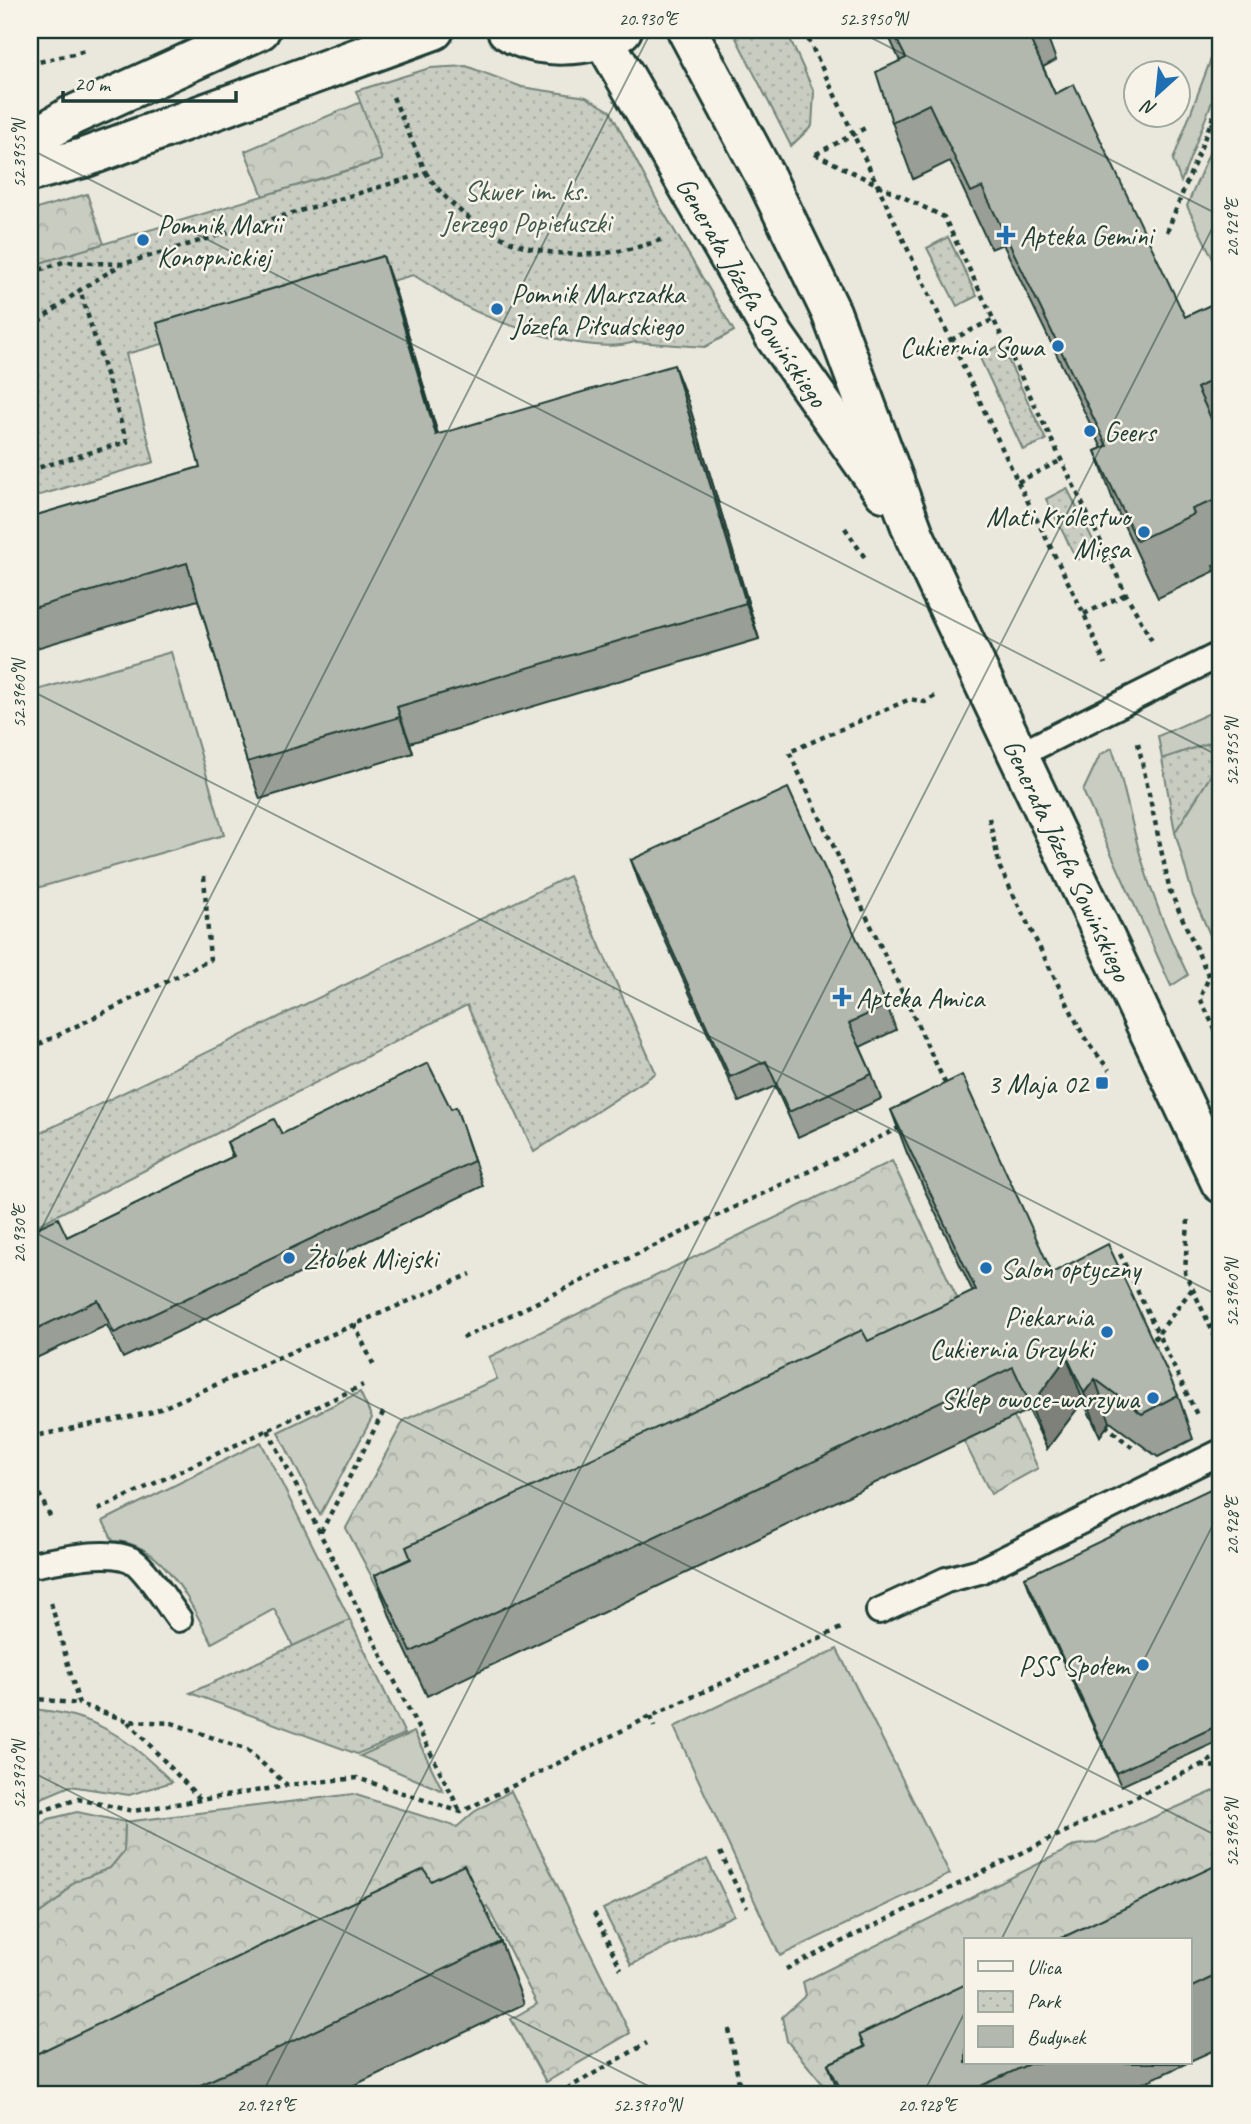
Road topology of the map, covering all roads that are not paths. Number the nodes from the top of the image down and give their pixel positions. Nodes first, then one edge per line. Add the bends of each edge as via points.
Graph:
1 (260, 30) edge
2 (434, 30) edge
3 (508, 30) edge
4 (687, 30) edge
5 (613, 35) edge
6 (30, 141) edge
7 (30, 172) edge
8 (915, 537) junction
9 (1221, 654) edge
10 (1019, 755) junction
11 (1221, 1183) edge
12 (1218, 1454) edge
13 (30, 1565) edge
14 (879, 1611) road end
15 (179, 1619) dead end

1 - 6 street via 71,116
2 - 7 street via 83,158
3 - 5 street via 550,45
4 - 8 street, Generała Józefa Sowińskiego via 831,312
5 - 8 street, Generała Józefa Sowińskiego via 775,337
8 - 10 street, Generała Józefa Sowińskiego
9 - 10 lane
10 - 11 street, Generała Józefa Sowińskiego
12 - 14 lane via 980,1571 946,1580
13 - 15 lane via 122,1556 136,1563

